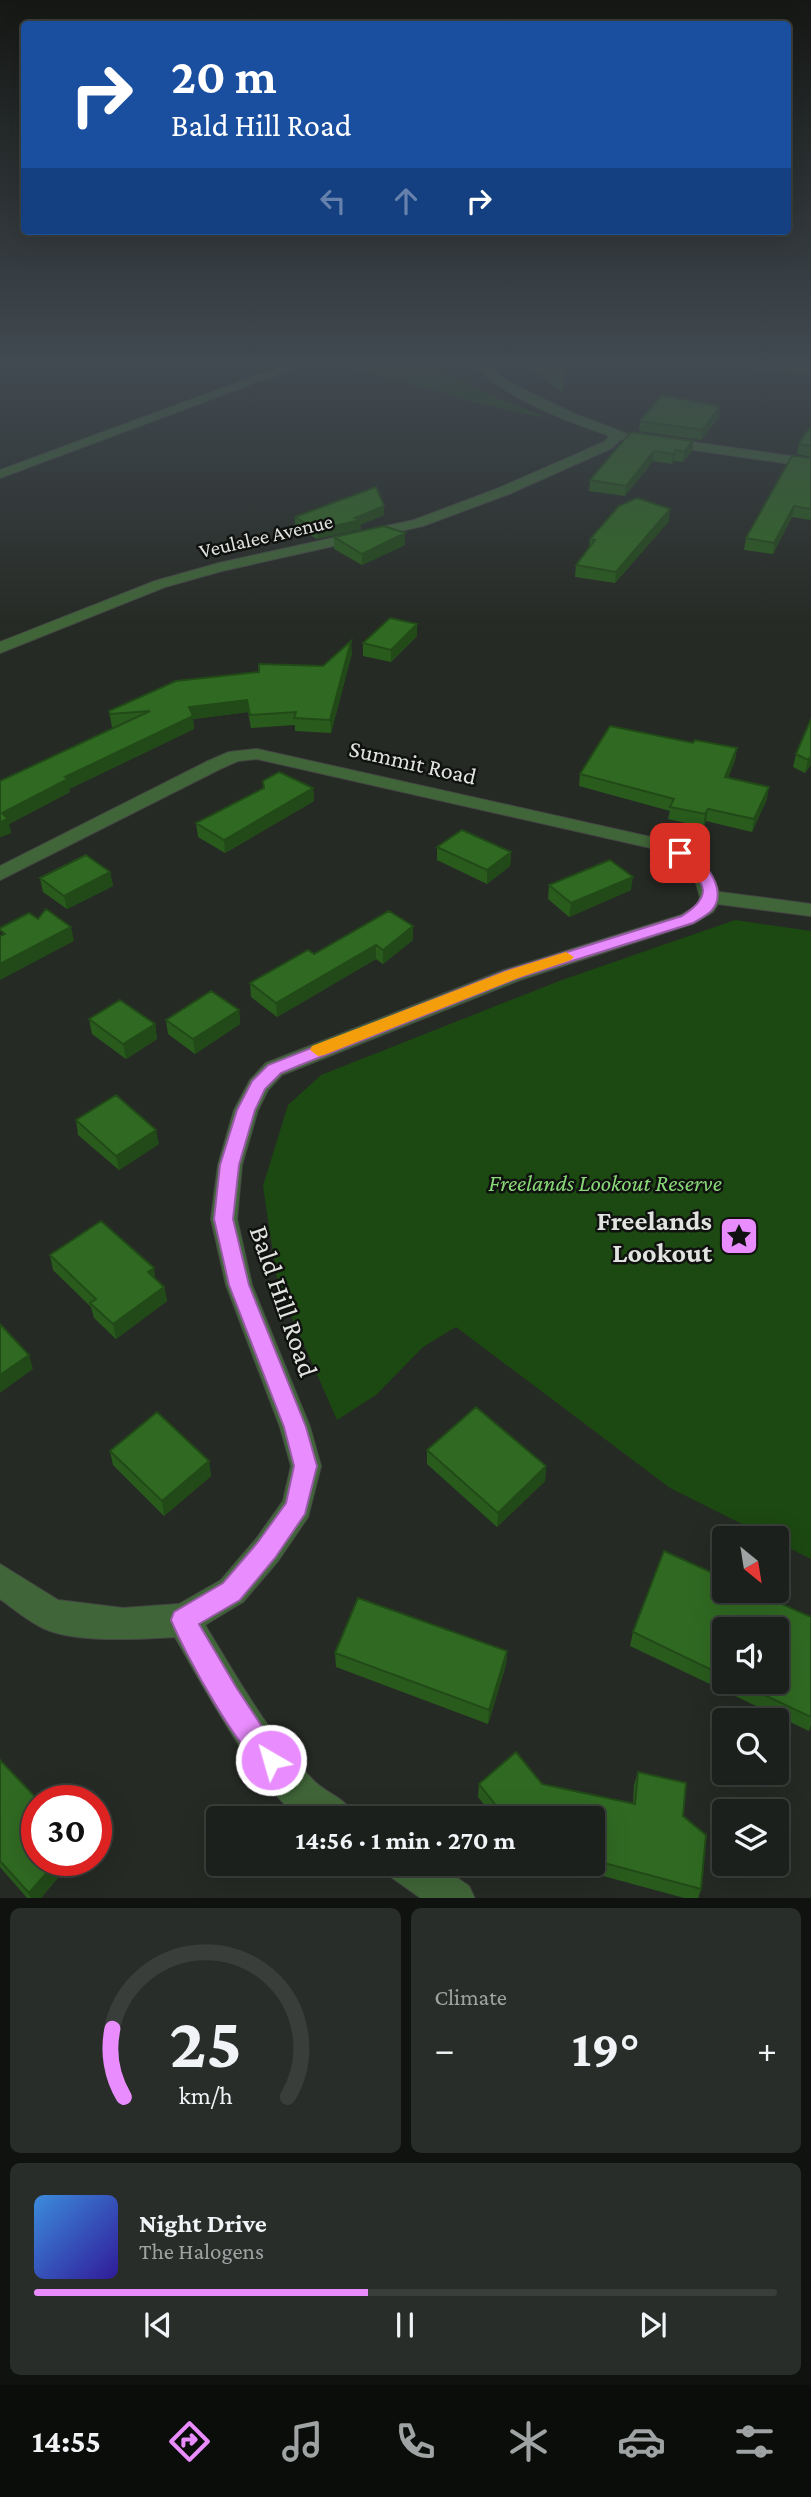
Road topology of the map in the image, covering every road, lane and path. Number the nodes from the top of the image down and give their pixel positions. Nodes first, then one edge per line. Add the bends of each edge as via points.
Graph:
1 (66, 450) edge
2 (598, 450) edge
3 (718, 450) edge
4 (811, 463) edge
5 (0, 474) edge
6 (0, 648) edge
7 (0, 874) edge
8 (710, 898) junction
9 (811, 911) edge
10 (0, 1580) edge
11 (183, 1620) junction
12 (320, 1806) edge
13 (422, 1876) edge
14 (455, 1898) edge

1 - 5 street
2 - 6 street, Veulalee Avenue via 418,523 219,566 160,584
3 - 4 street
7 - 8 street, Summit Road via 214,765 257,754 657,844 697,866 707,879
8 - 9 street
8 - 11 street, Bald Hill Road via 706,908 688,919 499,980 274,1069 258,1086 230,1165 224,1219 239,1285 306,1466 297,1507 267,1550 232,1591
10 - 11 street, Bald Hill Road via 53,1616 123,1624
11 - 12 street via 256,1742 302,1794
13 - 14 street

